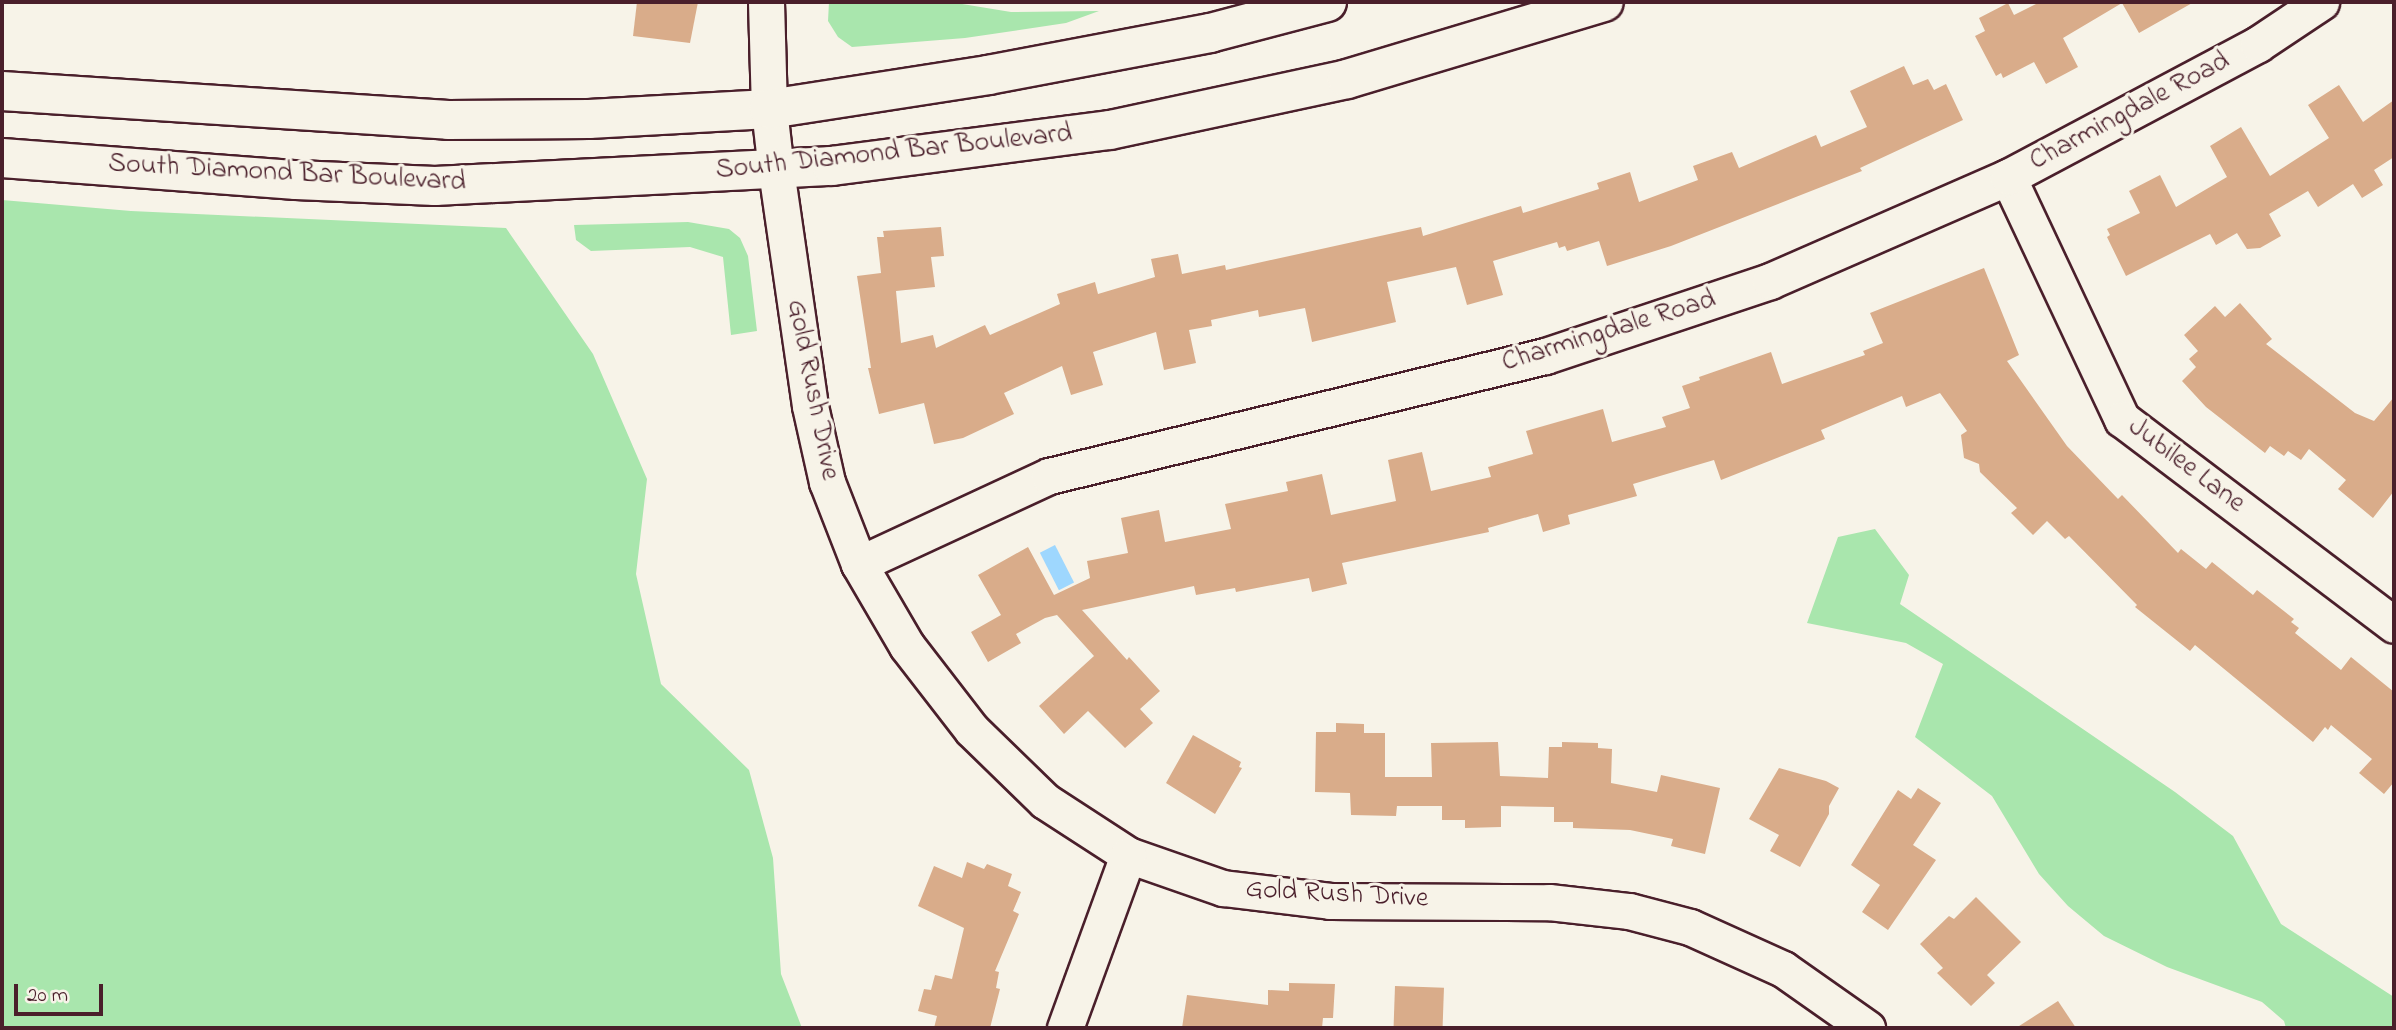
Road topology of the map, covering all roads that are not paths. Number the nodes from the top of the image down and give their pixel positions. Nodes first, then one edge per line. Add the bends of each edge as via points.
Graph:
1 (766, 2) edge
2 (1327, 2) edge
3 (1604, 2) edge
4 (2321, 2) edge
5 (2, 92) edge
6 (769, 109) junction
7 (2, 158) edge
8 (776, 170) junction
9 (2008, 177) junction
10 (859, 564) junction
11 (2394, 625) edge
12 (1128, 855) junction
13 (1065, 1028) edge
14 (1867, 1028) edge

1 - 6 street, Gold Rush Drive
2 - 6 main road, South Diamond Bar Boulevard via 1210,33 988,75
3 - 8 main road, South Diamond Bar Boulevard via 1347,79 1110,130
4 - 9 street, Charmingdale Road via 2258,44
5 - 6 main road, South Diamond Bar Boulevard via 447,120 589,119
6 - 8 street, Gold Rush Drive
7 - 8 main road, South Diamond Bar Boulevard via 435,186
8 - 10 street, Gold Rush Drive via 810,406 827,482
9 - 10 street, Charmingdale Road via 1770,281 1545,356 1049,476
9 - 11 street, Jubilee Lane via 2122,419
10 - 12 street, Gold Rush Drive via 907,646 972,730 1045,801
12 - 13 street
12 - 14 street, Gold Rush Drive via 1223,888 1330,901 1549,902 1629,911 1690,927 1783,969

